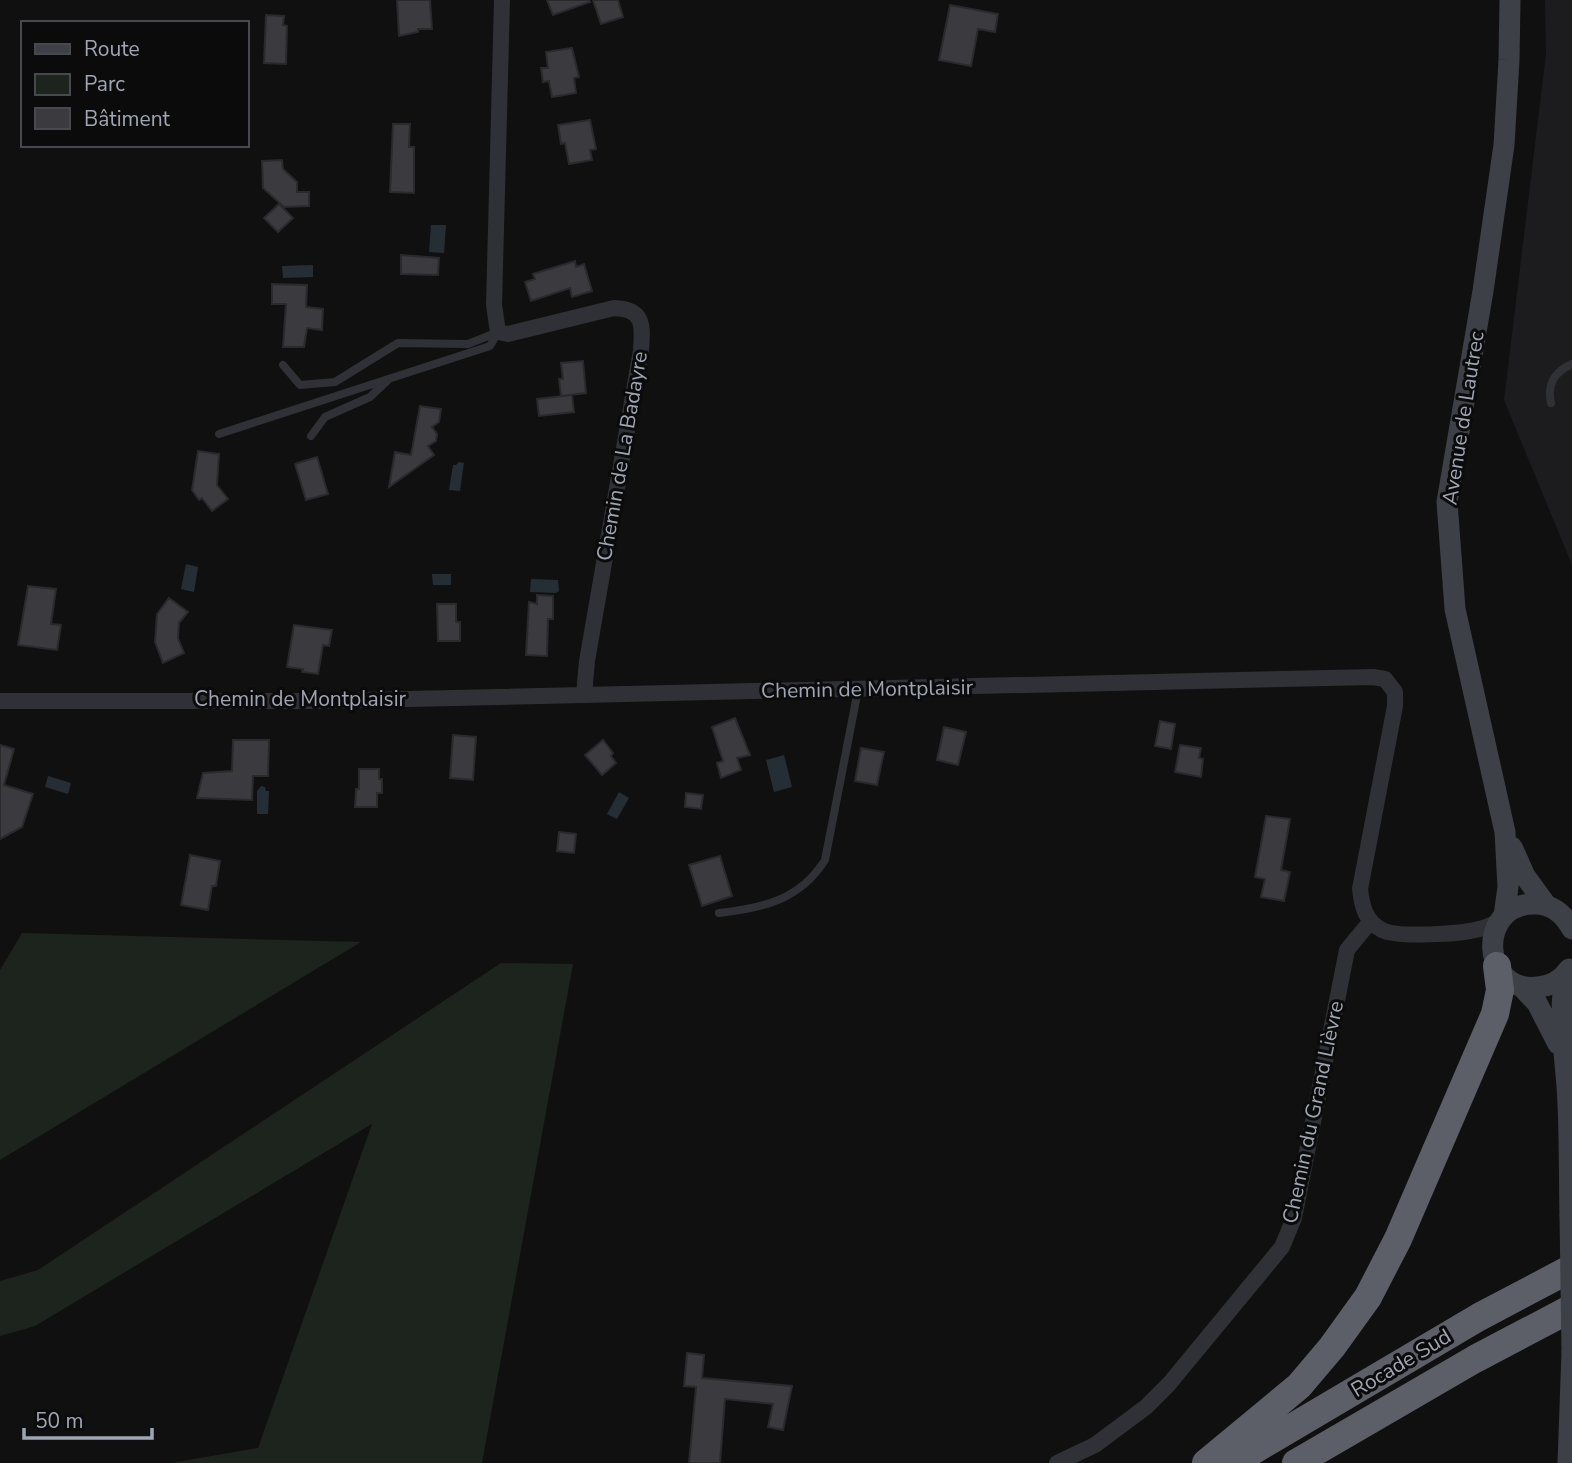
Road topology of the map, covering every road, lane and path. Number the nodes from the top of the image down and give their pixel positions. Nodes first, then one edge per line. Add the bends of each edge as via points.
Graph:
1 (502, 0) edge
2 (1510, 0) edge
3 (498, 332) junction
4 (1572, 364) edge
5 (282, 365) dead end
6 (391, 378) junction
7 (1551, 403) dead end
8 (219, 435) dead end
9 (310, 436) dead end
10 (858, 690) junction
11 (584, 695) junction
12 (0, 701) edge
13 (1505, 832) junction
14 (1546, 905) junction
15 (719, 914) dead end
16 (1502, 918) junction
17 (1370, 922) junction
18 (1572, 929) edge
19 (1463, 932) junction
20 (1495, 960) junction
21 (1569, 969) edge
22 (1521, 986) junction
23 (1565, 1065) junction
24 (1572, 1268) edge
25 (1572, 1308) edge
26 (1572, 1352) edge
27 (1475, 1359) junction
28 (1057, 1463) edge
29 (1206, 1463) edge
30 (1232, 1463) edge
31 (1296, 1463) edge
32 (1336, 1463) edge
33 (1568, 1463) edge

1 - 3 street via 494,305
2 - 13 main road, Avenue de Lautrec via 1504,145 1447,502 1455,609
3 - 5 lane via 468,344 398,343 335,382 300,385
3 - 6 lane via 490,346
3 - 11 street, Chemin de La Badayre via 508,334 614,307 638,315 643,330
4 - 7 lane via 1551,383
6 - 8 lane
6 - 9 lane via 370,397 325,417
10 - 11 street, Chemin de Montplaisir
10 - 15 lane via 825,860 800,890 784,899
10 - 17 street, Chemin de Montplaisir via 1385,679 1395,692 1395,706 1360,889
11 - 12 street, Chemin de Montplaisir
13 - 14 main road via 1525,876
13 - 16 main road, Avenue de Lautrec via 1508,887
14 - 16 main road via 1524,905
14 - 18 main road
16 - 19 street
16 - 20 main road, Avenue de Lautrec via 1492,942
17 - 19 street via 1384,932 1400,935
17 - 28 street, Chemin du Grand Lièvre via 1347,950 1294,1219 1282,1247 1146,1407 1095,1445
19 - 20 street via 1481,941
20 - 22 main road via 1503,975
20 - 29 highway via 1500,990 1495,1014 1368,1297 1298,1386
21 - 22 main road via 1545,986
21 - 23 main road via 1562,990
22 - 23 main road via 1548,1020
23 - 26 main road, bridge
24 - 30 highway, Rocade Sud via 1479,1317
25 - 27 highway, Rocade Sud
26 - 33 main road
27 - 31 highway, Rocade Sud
27 - 32 highway via 1349,1448

